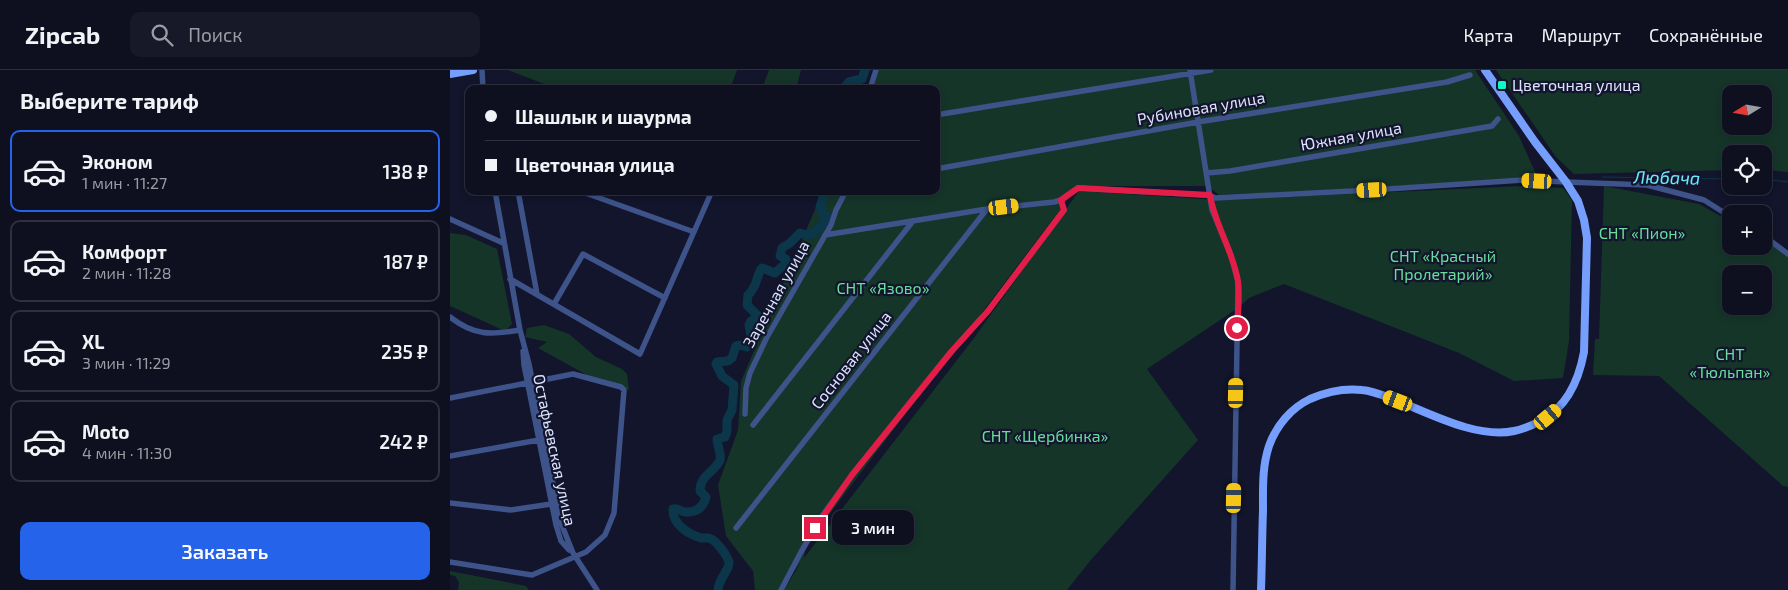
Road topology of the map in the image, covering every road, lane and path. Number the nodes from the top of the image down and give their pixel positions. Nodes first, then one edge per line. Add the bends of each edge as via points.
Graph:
1 (473, 70) edge
2 (482, 70) edge
3 (1211, 70) edge
4 (1485, 70) edge
5 (875, 72) edge
6 (1190, 72) edge
7 (450, 74) edge
8 (1470, 75) dead end
9 (483, 85) edge
10 (873, 85) edge
11 (940, 114) edge
12 (1498, 119) dead end
13 (1198, 122) junction
14 (940, 168) edge
15 (1206, 173) junction
16 (1566, 182) junction
17 (496, 195) edge
18 (519, 195) edge
19 (591, 195) edge
20 (710, 195) edge
21 (844, 195) edge
22 (1210, 195) junction
23 (1061, 200) junction
24 (987, 209) junction
25 (1722, 211) edge
26 (450, 218) edge
27 (913, 221) junction
28 (694, 232) junction
29 (825, 235) junction
30 (1772, 242) edge
31 (503, 243) junction
32 (1788, 254) edge
33 (510, 279) junction
34 (537, 294) junction
35 (665, 298) junction
36 (554, 304) junction
37 (450, 317) edge
38 (520, 330) junction
39 (530, 383) junction
40 (450, 398) edge
41 (745, 414) dead end
42 (753, 425) dead end
43 (539, 440) junction
44 (450, 456) edge
45 (450, 503) edge
46 (551, 504) junction
47 (736, 528) dead end
48 (574, 555) junction
49 (450, 562) edge
50 (597, 590) edge
51 (781, 590) edge
52 (1233, 590) edge
53 (1261, 590) edge

1 - 7 main road
2 - 9 street
3 - 6 street
4 - 16 main road
5 - 10 street
6 - 11 street
6 - 13 street
8 - 13 street, Рубиновая улица via 1447,82
12 - 15 street, Южная улица via 1492,126
13 - 14 street, Рубиновая улица
13 - 15 street
15 - 22 street
16 - 22 street via 1523,180 1244,197 1215,198
16 - 25 street via 1648,185 1704,200
16 - 53 main road via 1578,201 1588,238 1584,352 1581,369 1570,394 1548,417 1513,432 1475,429 1362,390 1342,390 1303,402 1276,430 1268,448 1264,468
17 - 31 street, Остафьевская улица
18 - 34 street
19 - 28 street
20 - 28 street
21 - 29 street, Заречная улица
22 - 23 street via 1078,188
22 - 52 street via 1212,210 1231,255 1238,282
23 - 24 street
23 - 51 street via 1064,210 1018,272 822,516
24 - 27 street
24 - 47 street, Сосновая улица
26 - 31 street
27 - 29 street
27 - 42 street
28 - 35 street
29 - 41 street, Заречная улица via 750,373
30 - 32 street
31 - 33 street, Остафьевская улица
33 - 34 street
33 - 38 street, Остафьевская улица
34 - 36 street
35 - 36 street via 582,254
35 - 36 street via 640,354
37 - 38 street via 469,330 502,333
38 - 39 street, Остафьевская улица
39 - 40 street
39 - 43 street, Остафьевская улица
39 - 48 street, Остафьевская улица via 556,503
39 - 48 street via 573,374 624,390 614,513 605,535 586,552
43 - 44 street
43 - 46 street, Остафьевская улица
45 - 46 street via 511,510
46 - 48 street, Остафьевская улица via 561,541
48 - 49 street via 532,575
48 - 50 street, Остафьевская улица

